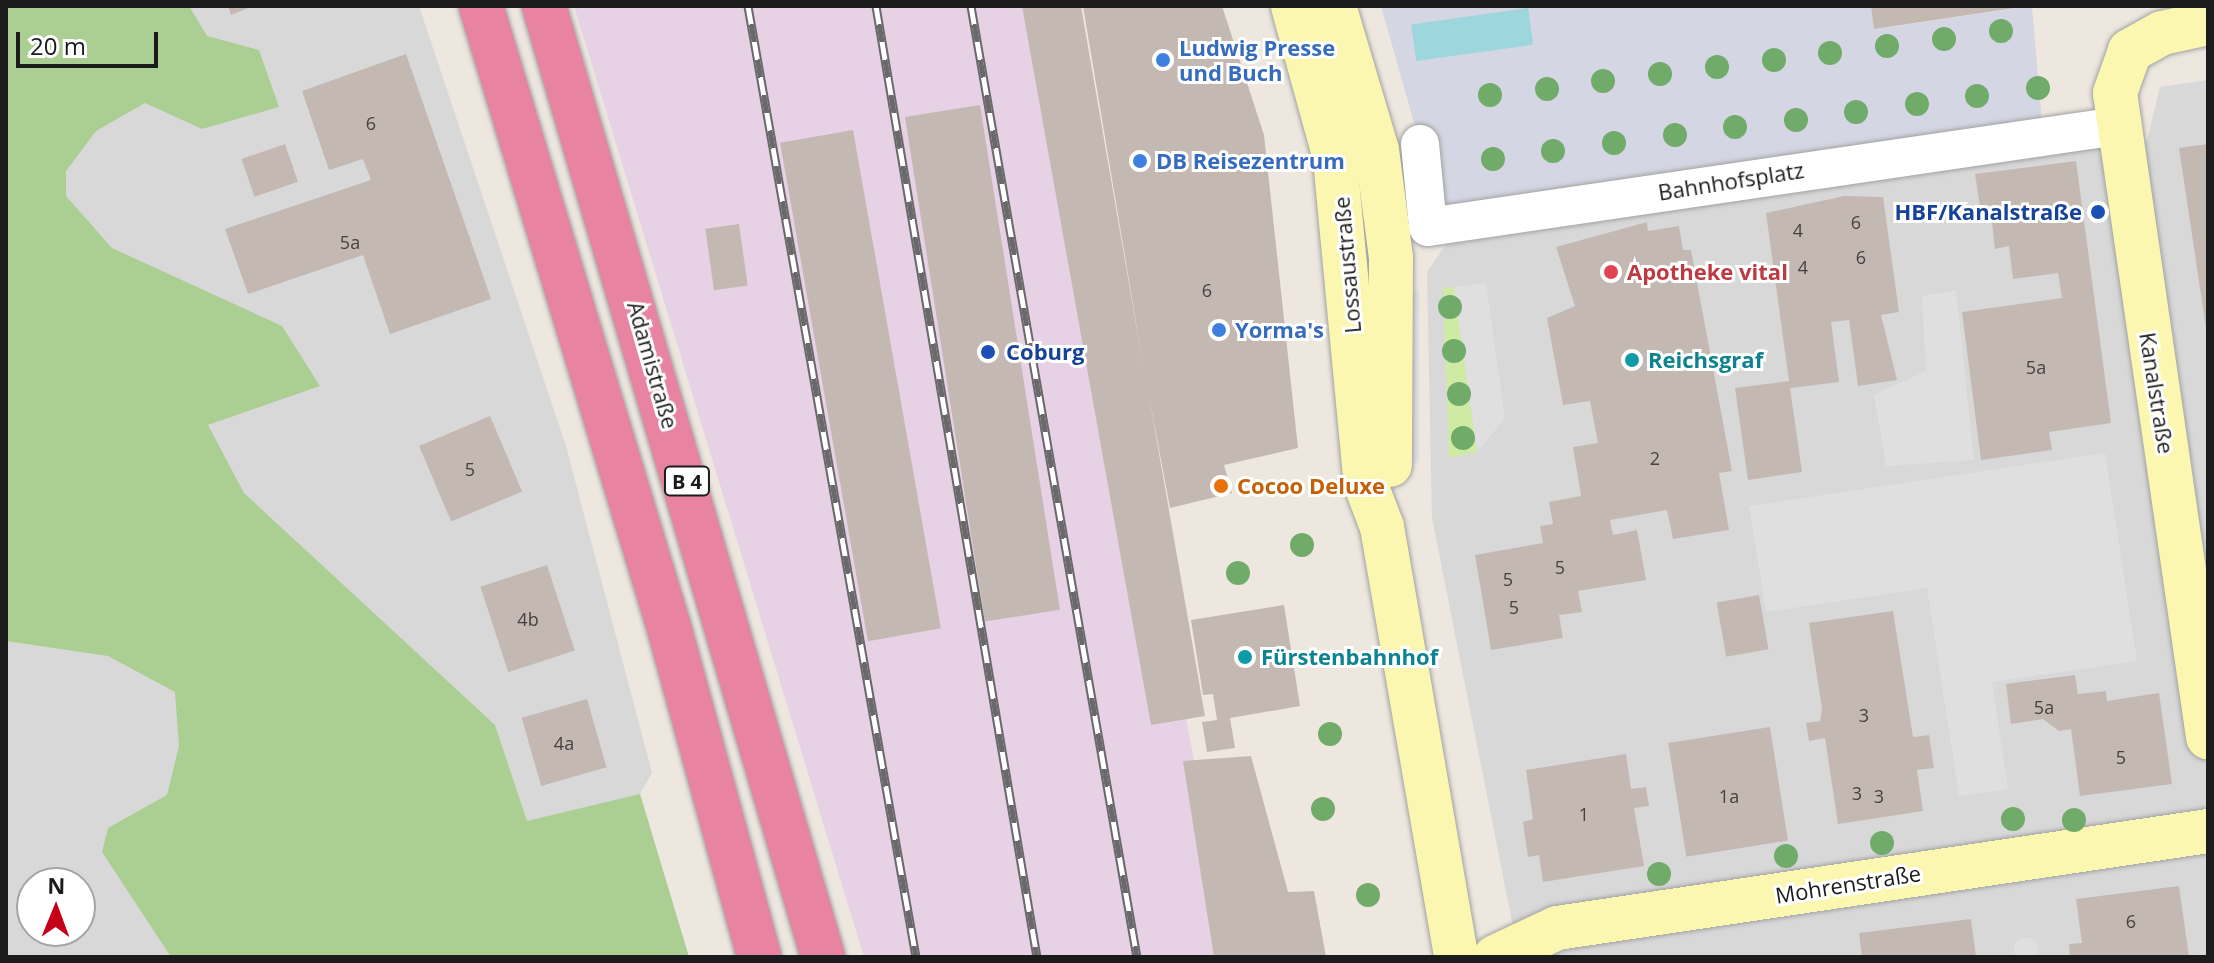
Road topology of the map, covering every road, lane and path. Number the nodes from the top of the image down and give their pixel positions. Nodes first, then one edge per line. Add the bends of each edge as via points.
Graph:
1 (481, 6) edge
2 (544, 6) edge
3 (1293, 6) edge
4 (1334, 6) edge
5 (2208, 23) edge
6 (2118, 126) junction
7 (1420, 144) dead end
8 (1382, 527) junction
9 (2208, 737) edge
10 (2208, 831) edge
11 (759, 957) edge
12 (823, 957) edge
13 (1456, 957) edge
14 (1495, 957) edge

1 - 11 highway, B 4 via 670,631
2 - 12 highway, Adamistraße / B 4
3 - 8 street, Lossaustraße via 1335,159 1366,485
4 - 8 street, Lossaustraße via 1377,150 1391,258 1390,487
5 - 6 street, Kanalstraße via 2162,33 2130,51 2116,81
6 - 7 street, Bahnhofsplatz via 1428,227
6 - 9 street, Kanalstraße
8 - 13 street, Lossaustraße
10 - 14 street, Mohrenstraße via 1557,928

